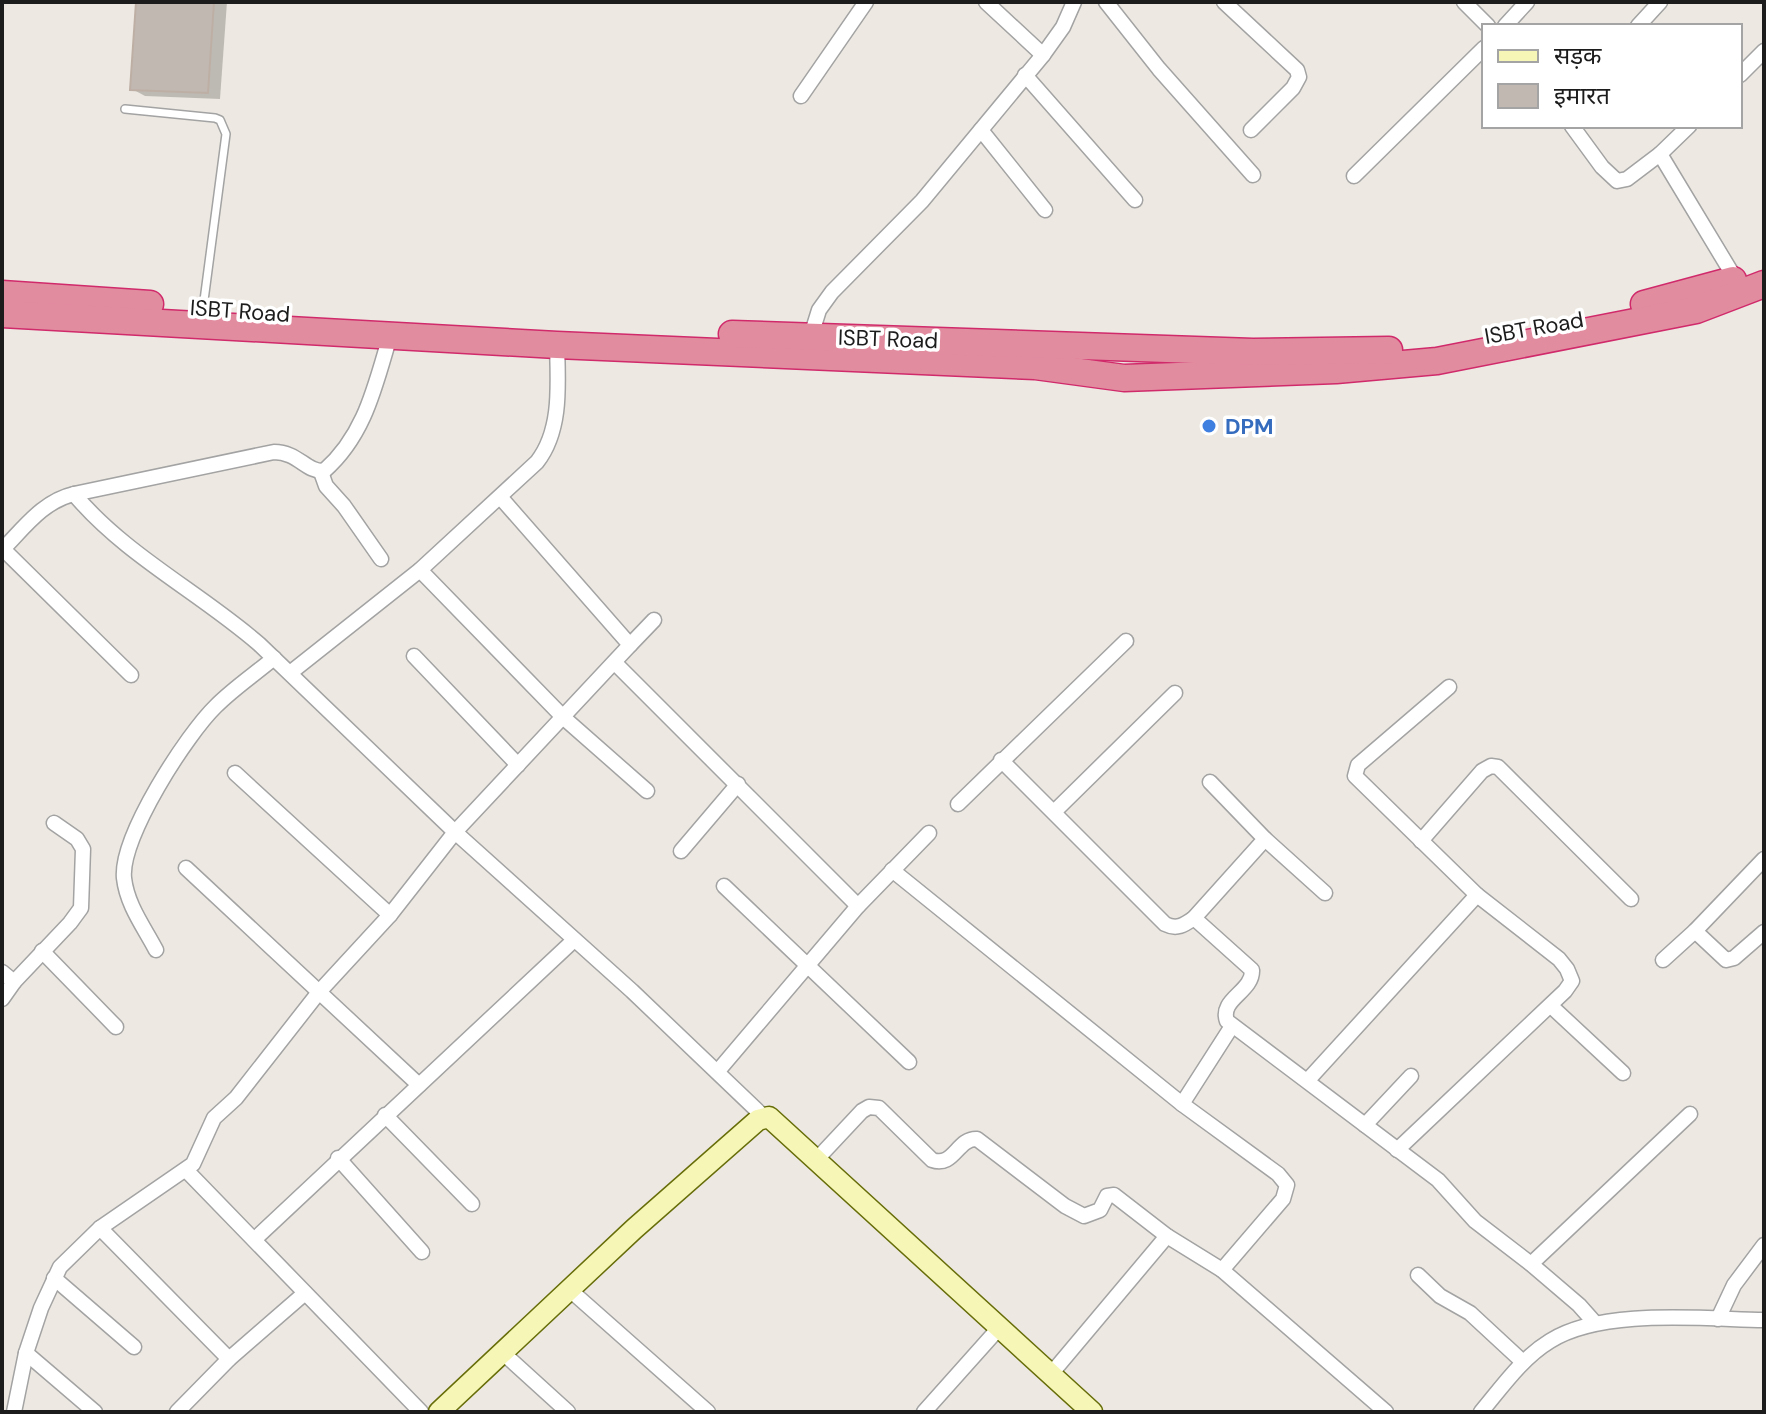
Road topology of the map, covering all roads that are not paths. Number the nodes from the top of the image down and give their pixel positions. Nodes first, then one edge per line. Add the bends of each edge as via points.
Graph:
1 (866, 2) edge
2 (986, 2) edge
3 (1074, 2) edge
4 (1106, 2) edge
5 (1224, 2) edge
6 (1464, 2) edge
7 (1527, 2) edge
8 (1660, 2) edge
9 (1486, 24) edge
10 (1507, 24) edge
11 (1640, 24) edge
12 (1482, 50) edge
13 (1764, 51) edge
14 (1043, 55) junction
15 (1742, 73) edge
16 (1025, 75) junction
17 (801, 96) dead end
18 (125, 109) dead end
19 (1573, 128) edge
20 (1687, 128) edge
21 (981, 130) junction
22 (1251, 130) dead end
23 (1660, 154) junction
24 (1253, 175) dead end
25 (1354, 176) dead end
26 (1135, 200) dead end
27 (1045, 210) dead end
28 (1764, 267) edge
29 (1736, 280) junction
30 (1764, 284) edge
31 (2, 294) edge
32 (203, 308) junction
33 (2, 314) edge
34 (462, 332) junction
35 (390, 336) junction
36 (557, 345) junction
37 (808, 346) junction
38 (1252, 362) junction
39 (321, 472) junction
40 (74, 494) junction
41 (501, 498) junction
42 (3, 549) edge
43 (381, 559) dead end
44 (420, 570) junction
45 (654, 620) dead end
46 (1126, 641) dead end
47 (630, 645) junction
48 (414, 656) dead end
49 (274, 658) junction
50 (615, 663) junction
51 (290, 673) junction
52 (131, 675) dead end
53 (1449, 687) dead end
54 (1175, 693) dead end
55 (564, 718) junction
56 (1001, 760) junction
57 (518, 765) junction
58 (235, 773) dead end
59 (1210, 782) dead end
60 (738, 784) junction
61 (647, 791) dead end
62 (958, 804) dead end
63 (1054, 812) junction
64 (54, 823) dead end
65 (455, 832) junction
66 (929, 833) dead end
67 (1265, 839) junction
68 (1421, 841) junction
69 (681, 851) dead end
70 (1764, 859) edge
71 (186, 868) dead end
72 (892, 870) junction
73 (724, 886) dead end
74 (1325, 893) dead end
75 (1477, 895) junction
76 (1631, 899) dead end
77 (858, 906) junction
78 (390, 915) junction
79 (1194, 918) junction
80 (1695, 931) junction
81 (1764, 932) edge
82 (573, 941) junction
83 (156, 950) dead end
84 (42, 951) junction
85 (1663, 960) dead end
86 (809, 965) junction
87 (2, 972) edge
88 (14, 982) junction
89 (319, 992) junction
90 (2, 999) edge
91 (1551, 1006) junction
92 (1232, 1026) junction
93 (116, 1027) dead end
94 (909, 1062) dead end
95 (718, 1071) junction
96 (1623, 1073) dead end
97 (1411, 1076) dead end
98 (1308, 1080) junction
99 (419, 1085) junction
100 (1182, 1104) junction
101 (1690, 1114) dead end
102 (385, 1115) junction
103 (765, 1118) junction
104 (1365, 1125) junction
105 (1397, 1150) junction
106 (338, 1158) junction
107 (817, 1159) junction
108 (186, 1170) junction
109 (472, 1204) dead end
110 (100, 1228) junction
111 (1167, 1236) junction
112 (255, 1239) junction
113 (1764, 1245) edge
114 (422, 1252) dead end
115 (1531, 1264) junction
116 (1222, 1270) junction
117 (1418, 1275) dead end
118 (54, 1278) junction
119 (570, 1290) junction
120 (305, 1293) junction
121 (1718, 1319) junction
122 (1764, 1320) edge
123 (1595, 1323) junction
124 (999, 1328) junction
125 (134, 1347) dead end
126 (502, 1352) junction
127 (26, 1353) junction
128 (229, 1359) junction
129 (1523, 1362) junction
130 (1051, 1374) junction
131 (14, 1412) edge
132 (95, 1412) edge
133 (177, 1412) edge
134 (421, 1412) edge
135 (439, 1412) edge
136 (568, 1412) edge
137 (708, 1412) edge
138 (924, 1412) edge
139 (1092, 1412) edge
140 (1386, 1412) edge
141 (1481, 1412) edge

1 - 17 street
2 - 14 street
3 - 14 street
4 - 24 street
5 - 22 street via 1299,77
6 - 9 street
7 - 10 street
8 - 11 street
12 - 25 street
13 - 15 street
14 - 16 street
16 - 21 street
16 - 26 street
18 - 32 lane via 215,118 224,126
19 - 23 street via 1617,181
20 - 23 street
21 - 27 street
21 - 37 street via 922,201 832,292 819,310
23 - 29 street
28 - 29 highway, ISBT Road
29 - 38 highway, ISBT Road via 1569,325 1396,350
30 - 38 highway via 1696,310 1437,361 1336,370
31 - 32 highway, ISBT Road
32 - 34 highway, ISBT Road
33 - 35 highway
34 - 35 highway
34 - 36 highway
34 - 37 highway, ISBT Road
35 - 39 street via 362,424
36 - 37 highway
36 - 41 street via 558,391 549,441 537,462
37 - 38 highway, ISBT Road
39 - 40 street via 292,454 274,452
39 - 43 street
40 - 42 street via 41,510
40 - 49 street via 99,520 184,589 226,615
41 - 44 street
41 - 47 street
42 - 52 street
44 - 51 street
44 - 55 street
45 - 47 street
46 - 56 street
47 - 50 street
48 - 57 street
49 - 51 street
49 - 83 street via 215,706 195,731 128,844 127,894
50 - 55 street
50 - 60 street
51 - 65 street
53 - 68 street via 1355,771 1358,782
54 - 63 street
55 - 57 street
55 - 61 street
56 - 62 street
56 - 63 street
57 - 65 street
58 - 78 street
59 - 67 street
60 - 69 street
60 - 77 street
63 - 79 street via 1165,924 1177,928
64 - 84 street via 83,849 81,908
65 - 78 street
65 - 82 street
66 - 72 street
67 - 74 street
67 - 79 street
68 - 75 street
68 - 76 street via 1482,771 1498,767
70 - 80 street
71 - 89 street
72 - 77 street
72 - 100 street
73 - 86 street
75 - 91 street via 1567,969 1572,981
75 - 98 street
77 - 86 street
78 - 89 street
79 - 92 street via 1252,970 1251,981 1225,1011
80 - 81 street via 1726,960
80 - 85 street
82 - 95 street
82 - 99 street
84 - 88 street
84 - 93 street
86 - 94 street
86 - 95 street
87 - 88 street
88 - 90 street
89 - 99 street
89 - 108 street via 236,1098 214,1118 197,1159
91 - 96 street
91 - 105 street
92 - 98 street
92 - 100 street
95 - 103 street
97 - 104 street
98 - 104 street
99 - 102 street
100 - 116 street via 1287,1185 1283,1199
101 - 115 street
102 - 106 street
102 - 109 street
103 - 107 street via 775,1120
103 - 119 street
104 - 105 street
105 - 115 street via 1438,1180 1486,1231
106 - 112 street
106 - 114 street
107 - 111 street via 862,1111 879,1108 932,1160 945,1162 965,1141 977,1139 1084,1216 1100,1210 1107,1196 1114,1195
107 - 124 street
108 - 110 street
108 - 112 street
110 - 118 street
110 - 128 street
111 - 116 street
111 - 130 street
112 - 120 street
113 - 121 street via 1734,1285
115 - 123 street
116 - 140 street
117 - 129 street
118 - 125 street
118 - 127 street
119 - 126 street
119 - 137 street
120 - 128 street
120 - 134 street
121 - 122 street
121 - 123 street
123 - 129 street via 1551,1340
124 - 130 street
124 - 138 street
126 - 135 street
126 - 136 street
127 - 131 street
127 - 132 street
128 - 133 street
129 - 141 street
130 - 139 street

